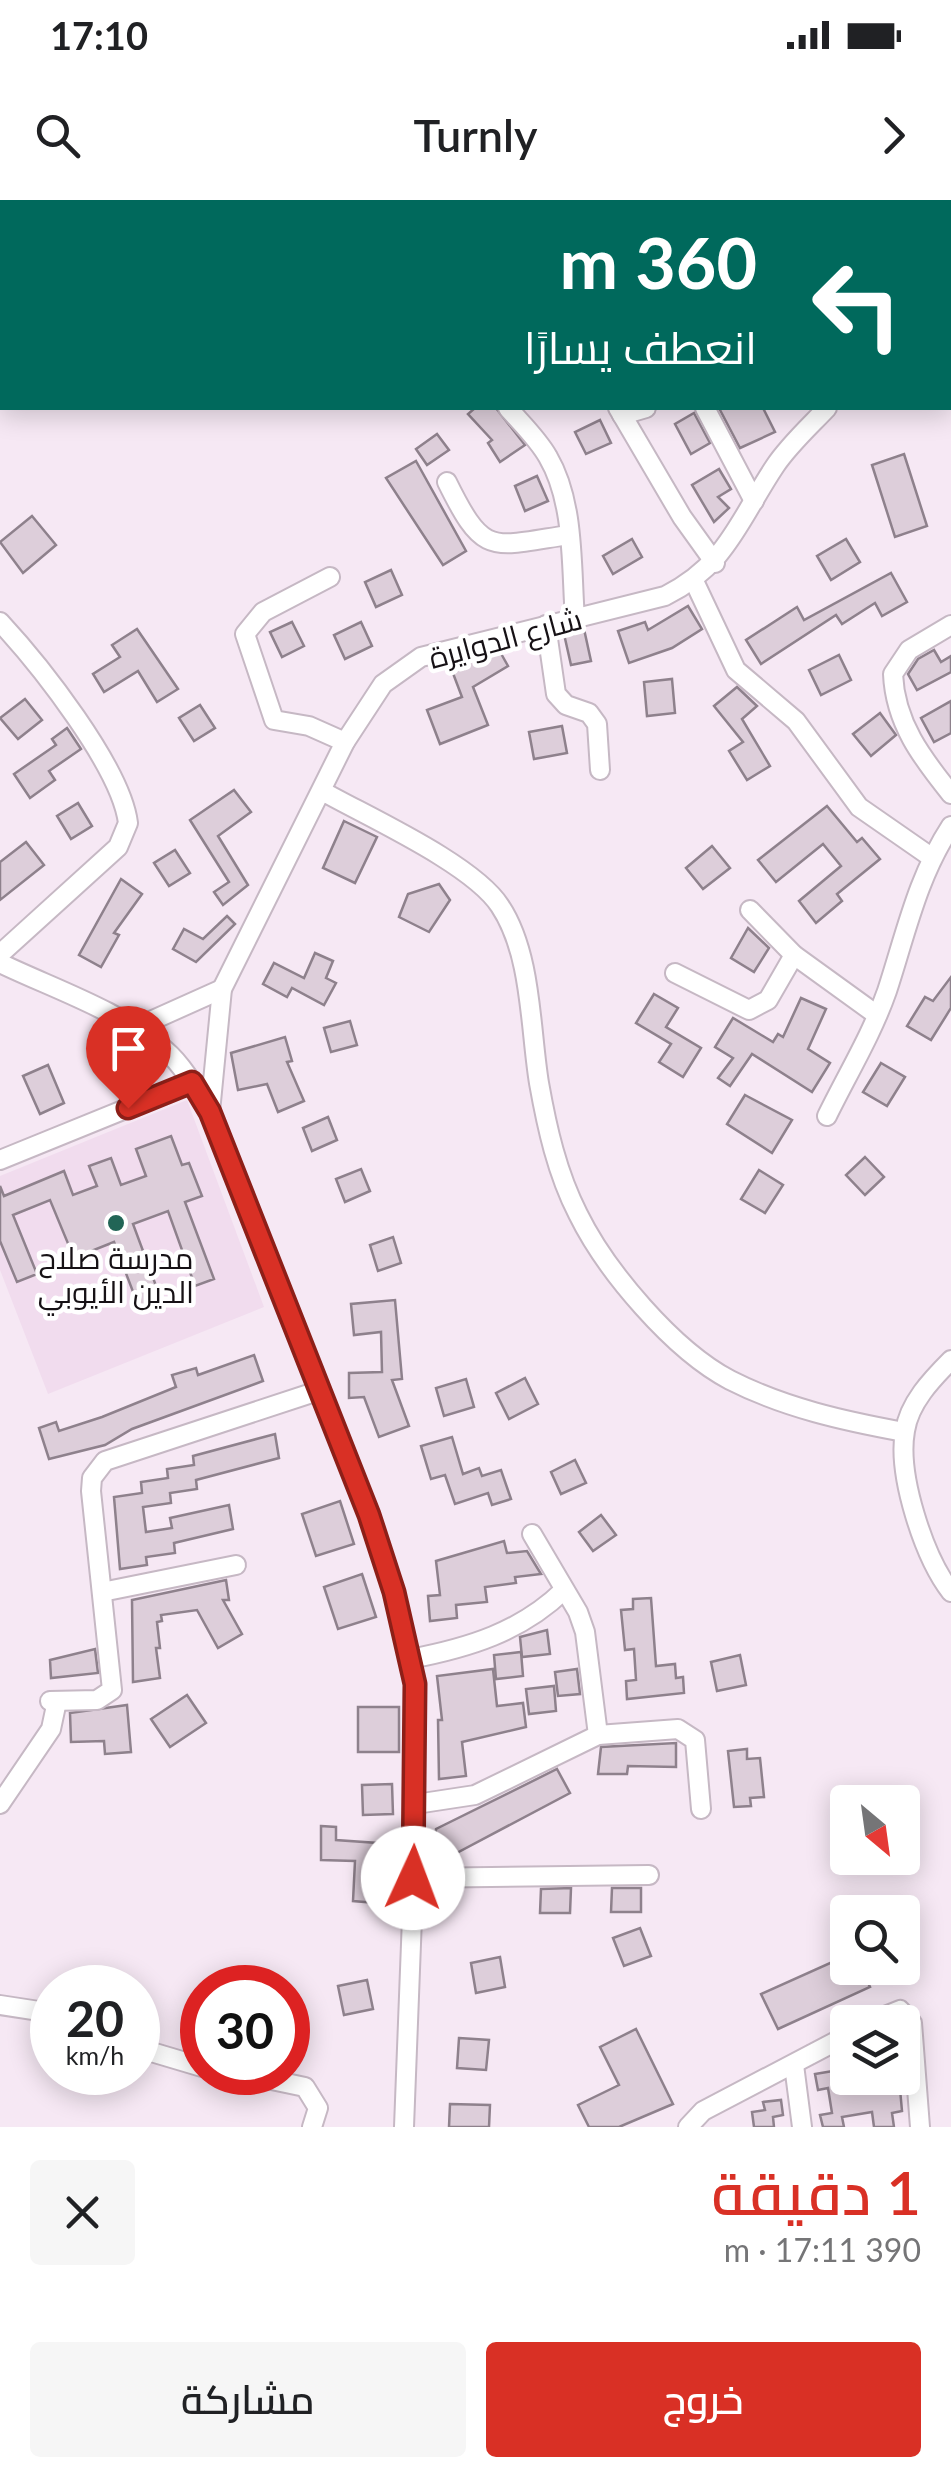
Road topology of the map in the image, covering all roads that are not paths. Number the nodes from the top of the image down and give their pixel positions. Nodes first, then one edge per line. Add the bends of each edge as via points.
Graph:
1 (510, 410) edge
2 (706, 410) edge
3 (825, 410) edge
4 (620, 411) edge
5 (447, 482) dead end
6 (754, 500) junction
7 (568, 534) junction
8 (715, 563) junction
9 (330, 576) dead end
10 (694, 581) junction
11 (575, 618) junction
12 (0, 622) edge
13 (546, 625) junction
14 (951, 625) edge
15 (345, 742) junction
16 (600, 770) dead end
17 (322, 792) junction
18 (951, 794) edge
19 (951, 826) edge
20 (931, 856) junction
21 (750, 910) dead end
22 (0, 954) edge
23 (794, 955) junction
24 (0, 962) edge
25 (674, 973) dead end
26 (222, 990) junction
27 (876, 1014) junction
28 (135, 1028) junction
29 (192, 1082) junction
30 (210, 1112) junction
31 (827, 1116) dead end
32 (0, 1160) edge
33 (951, 1360) edge
34 (318, 1391) junction
35 (904, 1432) junction
36 (532, 1534) dead end
37 (236, 1565) dead end
38 (564, 1590) junction
39 (102, 1592) junction
40 (951, 1592) edge
41 (410, 1660) junction
42 (598, 1735) junction
43 (0, 1804) edge
44 (416, 1804) junction
45 (701, 1809) dead end
46 (649, 1875) dead end
47 (413, 1878) junction
48 (0, 2006) edge
49 (30, 2010) edge
50 (830, 2045) edge
51 (794, 2065) junction
52 (310, 2095) edge
53 (918, 2095) edge
54 (312, 2127) edge
55 (404, 2127) edge
56 (688, 2127) edge
57 (802, 2127) edge
58 (920, 2127) edge

1 - 7 street via 548,457
2 - 6 street
3 - 6 street, شارع الدوايرة via 776,463
4 - 8 street
5 - 7 street via 470,529 487,541 504,545
6 - 8 street, شارع الدوايرة
7 - 11 street
8 - 10 street, شارع الدوايرة
9 - 15 street via 263,612 245,634 274,720
10 - 11 street, شارع الدوايرة via 665,596
10 - 20 street via 736,670 803,728 859,807
11 - 13 street, شارع الدوايرة
12 - 22 street via 75,719 117,788 128,823 118,847
13 - 15 street, شارع الدوايرة via 421,657 383,684
13 - 16 street via 556,694 597,724
14 - 18 street via 909,650 893,674 912,743
15 - 17 street, شارع الدوايرة
17 - 26 street, شارع الدوايرة
17 - 35 street via 446,861 498,902 521,964 556,1160 578,1216 664,1328 727,1378 781,1403
19 - 20 street
20 - 27 street
21 - 23 street
23 - 25 street via 768,1000 749,1010
23 - 27 street
24 - 28 street
26 - 28 street
26 - 30 street
27 - 31 street
28 - 29 street via 167,1051
29 - 30 street
29 - 32 street
30 - 34 street
33 - 35 street via 922,1394
34 - 39 street via 97,1468 92,1491
34 - 41 street via 369,1515
35 - 40 street via 924,1540
36 - 38 street
37 - 39 street
38 - 41 street via 500,1635
38 - 42 street via 585,1632
39 - 43 street via 112,1690 97,1700 54,1701 50,1729
41 - 44 street
42 - 44 street via 475,1794
42 - 45 street via 686,1732 698,1751
44 - 47 street
46 - 47 street
47 - 55 street
48 - 49 street
50 - 51 street
51 - 56 street via 703,2111
51 - 57 street
52 - 54 street via 318,2108
53 - 58 street

